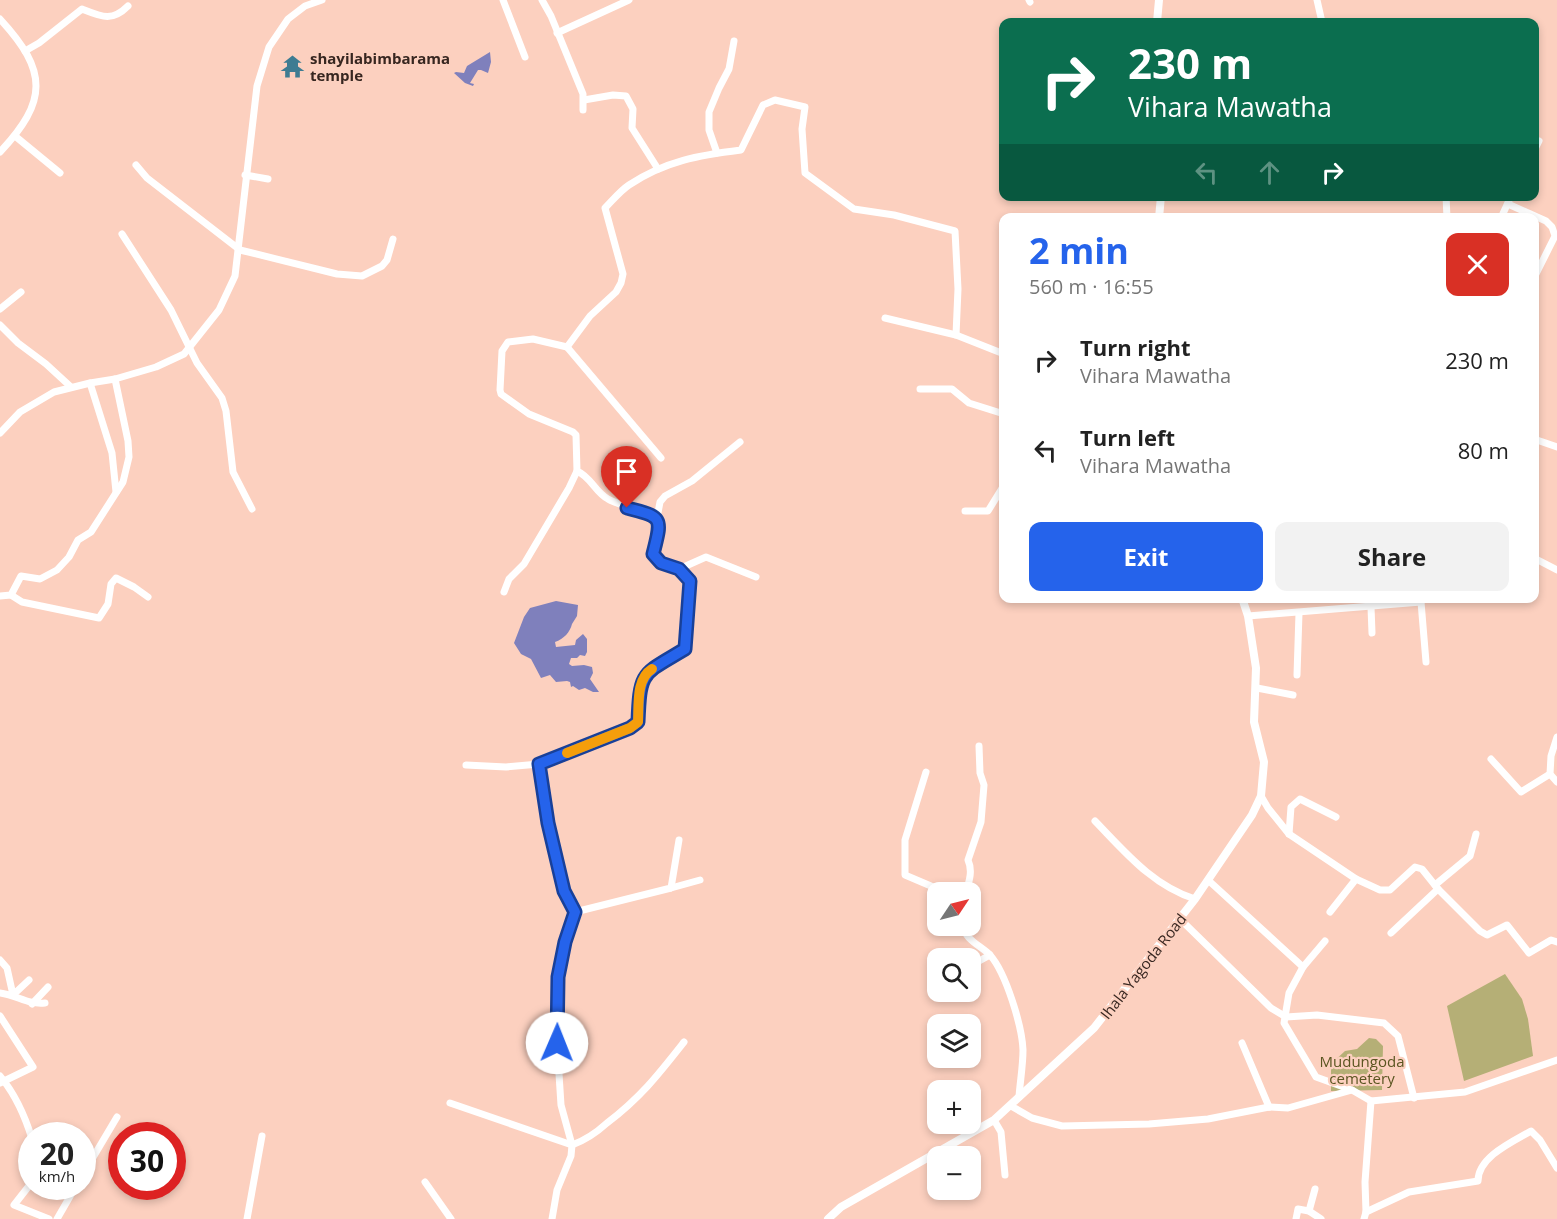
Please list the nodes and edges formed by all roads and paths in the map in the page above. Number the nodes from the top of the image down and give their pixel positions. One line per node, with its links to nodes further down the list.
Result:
1 (322, 0): 23 (street)
2 (502, 0): 14 (street)
3 (542, 0): 11 (street)
4 (1159, 0): 8 (street)
5 (1317, 0): 9 (street)
6 (626, 1): 11 (street)
7 (128, 6): 13 (street)
8 (1157, 18)
9 (1321, 18)
10 (1, 22): 13 (street)
11 (557, 33): 15 (street)
12 (734, 41): 19 (street)
13 (25, 51): 17 (street)
14 (525, 57)
15 (584, 100): 16 (street); 21 (street)
16 (584, 110)
17 (15, 136): 18 (street); 22 (street)
18 (0, 152)
19 (717, 153): 21 (street); 36 (street)
20 (136, 165): 30 (street)
21 (658, 169): 37 (street)
22 (60, 173)
23 (245, 175): 24 (street); 30 (street)
24 (268, 179)
25 (1512, 201): 26 (street)
26 (1532, 213)
27 (1539, 217): 31 (street)
28 (122, 234): 38 (street)
29 (393, 239): 30 (street)
30 (240, 250): 38 (street)
31 (1539, 268)
32 (21, 292): 33 (street)
33 (0, 309)
34 (885, 318): 36 (street)
35 (0, 324): 42 (street)
36 (956, 335): 39 (street)
37 (567, 347): 49 (street); 50 (street)
38 (188, 349): 40 (street); 53 (street)
39 (999, 352)
40 (115, 379): 41 (street); 51 (street)
41 (90, 383): 42 (street); 51 (street)
42 (71, 387): 45 (street)
43 (920, 389): 44 (street)
44 (999, 412)
45 (0, 432)
46 (740, 442): 55 (street)
47 (1539, 442): 48 (street)
48 (1557, 447)
49 (661, 458)
50 (577, 471): 55 (street); 60 (street)
51 (116, 492): 61 (street)
52 (999, 493): 54 (street)
53 (252, 509)
54 (965, 511)
55 (657, 518): 57 (street)
56 (1539, 561): 58 (street)
57 (679, 569): 59 (street); 78 (street)
58 (1557, 570)
59 (756, 577)
60 (504, 592)
61 (11, 595): 62 (street); 63 (street)
62 (0, 596)
63 (148, 597)
64 (1244, 603): 69 (street, Ihala Yagoda Road)
65 (1400, 603): 67 (street)
66 (1421, 603): 71 (street)
67 (1371, 607): 68 (street); 70 (street)
68 (1299, 613): 69 (street); 72 (street)
69 (1248, 616): 73 (street, Ihala Yagoda Road)
70 (1372, 633)
71 (1426, 662)
72 (1297, 675)
73 (1257, 688): 74 (street); 83 (street, Ihala Yagoda Road)
74 (1293, 694)
75 (1557, 737): 81 (street)
76 (979, 746): 92 (street)
77 (1491, 759): 81 (street)
78 (539, 764): 79 (street); 97 (street)
79 (466, 765)
80 (926, 772): 93 (street)
81 (1550, 774): 82 (street)
82 (1557, 782)
83 (1261, 796): 86 (street); 91 (street, Ihala Yagoda Road)
84 (1336, 817): 86 (street)
85 (1095, 821): 96 (street)
86 (1289, 834): 89 (street)
87 (1476, 834): 94 (street)
88 (679, 840): 95 (street)
89 (1356, 879): 94 (street); 98 (street)
90 (700, 880): 95 (street)
91 (1208, 880): 96 (street, Ihala Yagoda Road); 107 (street)
92 (968, 882)
93 (927, 884)
94 (1436, 887): 100 (street); 103 (street)
95 (671, 888): 97 (street)
96 (1195, 899): 99 (street, Ihala Yagoda Road)
97 (575, 912): 131 (street)
98 (1330, 912)
99 (1180, 919): 115 (street); 121 (street, Ihala Yagoda Road)
100 (1391, 933)
101 (967, 936): 104 (street)
102 (1325, 941): 107 (street)
103 (1557, 942)
104 (990, 956): 106 (street); 121 (street)
105 (0, 960): 111 (street)
106 (981, 960)
107 (1303, 967): 115 (street)
108 (29, 980): 111 (street)
109 (48, 987): 113 (street)
110 (0, 993): 111 (street)
111 (13, 995): 113 (street)
112 (45, 1003): 113 (street)
113 (32, 1004)
114 (0, 1016): 119 (street)
115 (1286, 1017): 120 (street); 122 (street)
116 (684, 1042): 131 (street)
117 (1242, 1043): 126 (street)
118 (1557, 1060): 122 (street)
119 (2, 1080): 129 (street)
120 (1352, 1090): 123 (street); 126 (street)
121 (1019, 1097): 125 (street, Ihala Yagoda Road)
122 (1414, 1098): 123 (street)
123 (1371, 1101): 140 (street)
124 (450, 1103): 131 (street)
125 (1011, 1106): 126 (street); 128 (street, Ihala Yagoda Road)
126 (1269, 1107)
127 (117, 1117): 132 (street)
128 (994, 1120): 134 (street); 146 (street, Ihala Yagoda Road)
129 (26, 1122)
130 (262, 1136): 143 (street)
131 (572, 1145): 145 (street)
132 (96, 1152)
133 (1557, 1168): 140 (street)
134 (1005, 1175)
135 (425, 1182): 144 (street)
136 (1315, 1189): 139 (street)
137 (18, 1200): 141 (street)
138 (68, 1200): 142 (street)
139 (1309, 1211): 147 (street); 148 (street)
140 (1365, 1216)
141 (48, 1219)
142 (57, 1219)
143 (247, 1219)
144 (451, 1219)
145 (552, 1219)
146 (828, 1219)
147 (1296, 1219)
148 (1322, 1219)

